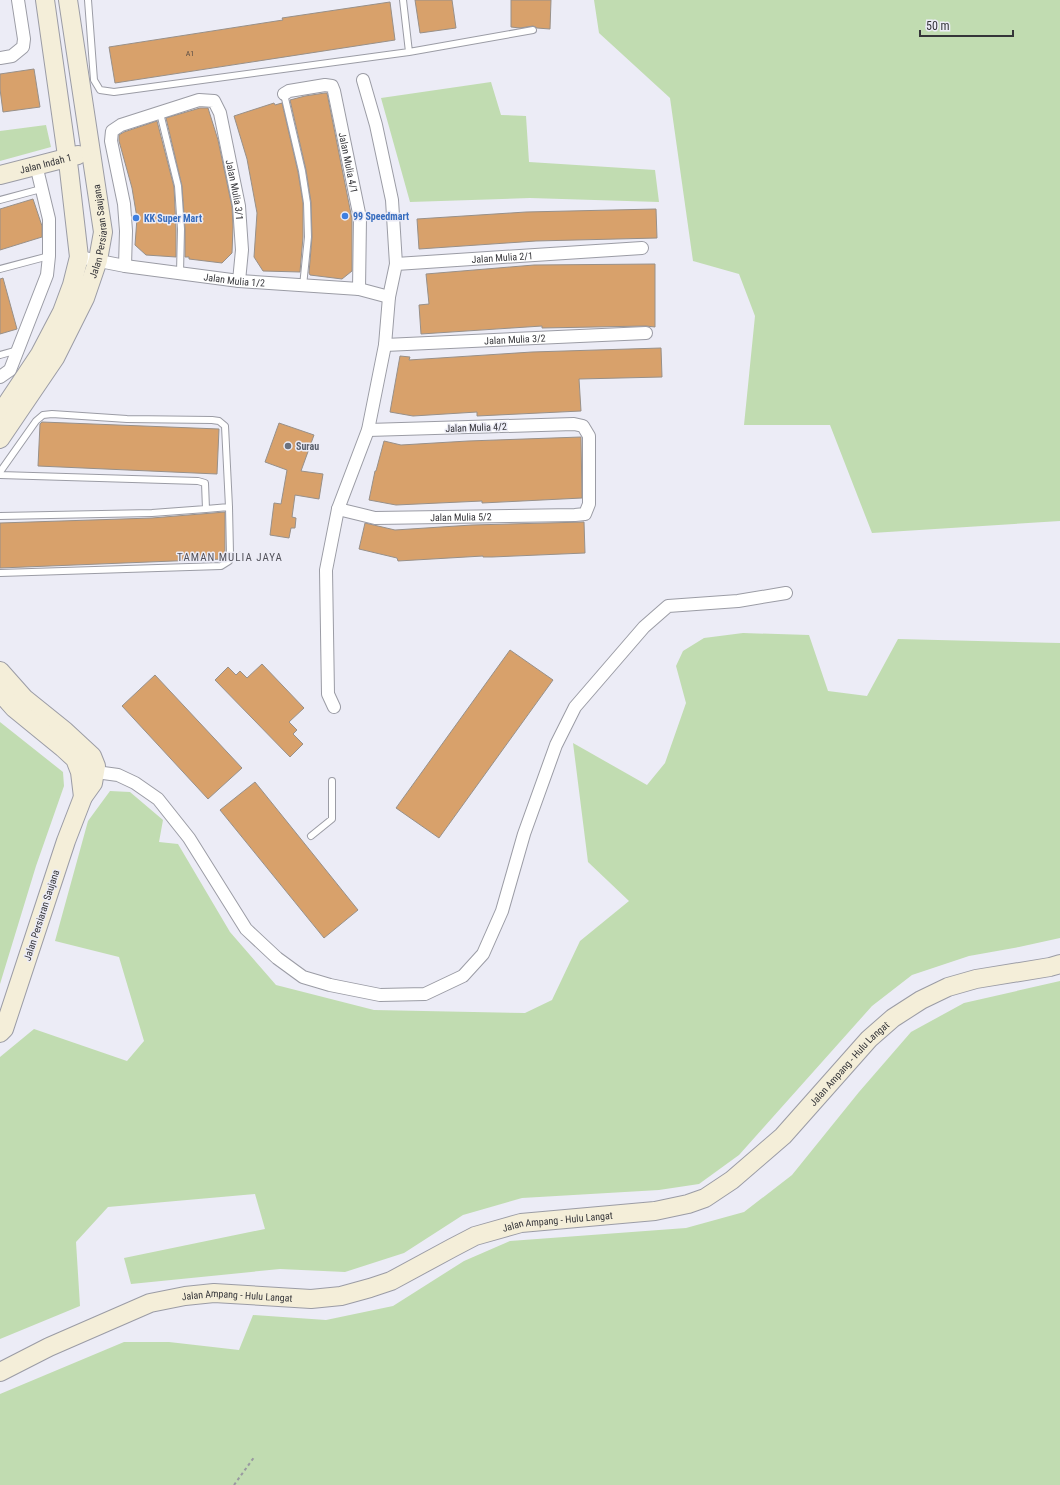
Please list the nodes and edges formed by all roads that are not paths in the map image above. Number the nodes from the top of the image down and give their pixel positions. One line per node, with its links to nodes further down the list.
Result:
1 (18, 0): 8 (street)
2 (45, 0): 13 (street, Jalan Persiaran Saujana)
3 (68, 0): 12 (street, Jalan Persiaran Saujana)
4 (88, 0): 7 (lane)
5 (403, 0): 7 (lane)
6 (533, 30): 7 (lane)
7 (409, 52)
8 (0, 58)
9 (363, 80): 22 (street)
10 (284, 94): 27 (lane); 28 (street, Jalan Mulia 4/1)
11 (160, 113): 23 (street); 25 (lane); 26 (street, Jalan Mulia 3/1)
12 (91, 153): 13 (street, Jalan Indah 1); 21 (street, Jalan Persiaran Saujana)
13 (67, 157): 14 (street, Jalan Indah 1); 20 (street, Jalan Persiaran Saujana)
14 (36, 165): 15 (street, Jalan Indah 1); 16 (street)
15 (0, 175)
16 (41, 189): 17 (lane); 19 (street)
17 (0, 200)
18 (642, 248): 22 (street, Jalan Mulia 2/1)
19 (49, 256): 24 (lane); 32 (street)
20 (79, 257): 21 (street, Jalan Mulia 1/2); 35 (street, Jalan Persiaran Saujana)
21 (98, 260): 23 (street, Jalan Mulia 1/2); 37 (street, Jalan Persiaran Saujana)
22 (396, 264): 29 (street)
23 (125, 266): 25 (street, Jalan Mulia 1/2)
24 (0, 269)
25 (180, 273): 26 (street, Jalan Mulia 1/2)
26 (239, 281): 27 (street, Jalan Mulia 1/2)
27 (303, 286): 28 (street, Jalan Mulia 1/2)
28 (359, 289): 29 (street, Jalan Mulia 1/2)
29 (389, 297): 31 (street)
30 (646, 333): 31 (street, Jalan Mulia 3/2)
31 (385, 346): 36 (street)
32 (18, 350): 33 (lane); 34 (street)
33 (0, 355)
34 (0, 377)
35 (0, 414)
36 (368, 430): 41 (street); 42 (street, Jalan Mulia 4/2)
37 (0, 439)
38 (0, 473): 39 (lane); 40 (lane)
39 (206, 508): 40 (lane); 43 (lane)
40 (228, 508): 44 (lane)
41 (338, 509): 42 (street, Jalan Mulia 5/2); 48 (street)
42 (586, 514)
43 (0, 516)
44 (0, 573)
45 (786, 593): 49 (street)
46 (0, 671): 49 (street)
47 (0, 692): 51 (street, Jalan Persiaran Saujana)
48 (334, 707)
49 (96, 772): 51 (street, Jalan Persiaran Saujana)
50 (332, 781): 52 (lane)
51 (83, 797): 54 (street, Jalan Persiaran Saujana)
52 (311, 836)
53 (1060, 964): 55 (street, Jalan Ampang - Hulu Langat)
54 (0, 1033)
55 (0, 1372)

